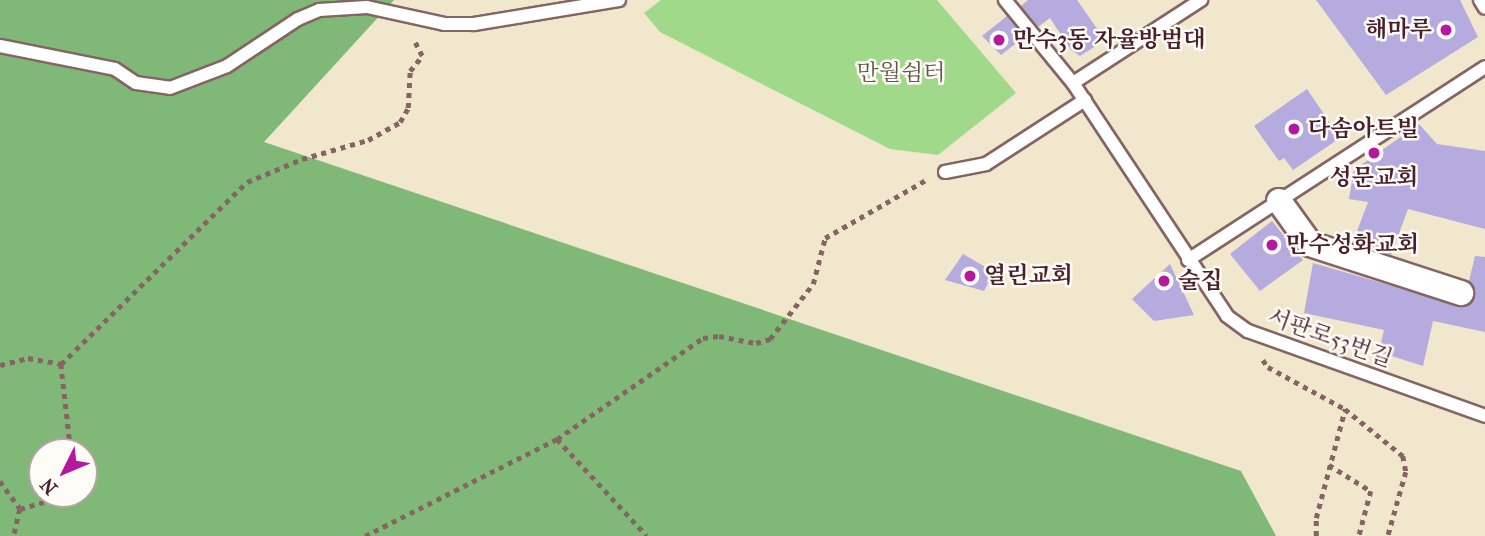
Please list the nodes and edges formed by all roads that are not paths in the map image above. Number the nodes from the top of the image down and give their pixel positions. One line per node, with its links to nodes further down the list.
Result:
1 (618, 0): 6 (lane)
2 (1005, 0): 8 (lane, 서판로53번길)
3 (1200, 0): 8 (lane)
4 (1480, 0): 5 (lane)
5 (1485, 8)
6 (0, 46)
7 (1485, 67): 11 (lane)
8 (1073, 83): 9 (lane, 서판로53번길)
9 (1085, 100): 10 (lane); 12 (lane, 서판로53번길)
10 (945, 172)
11 (1279, 201): 12 (lane); 13 (street)
12 (1188, 260): 14 (lane, 서판로53번길)
13 (1461, 293)
14 (1485, 416)

